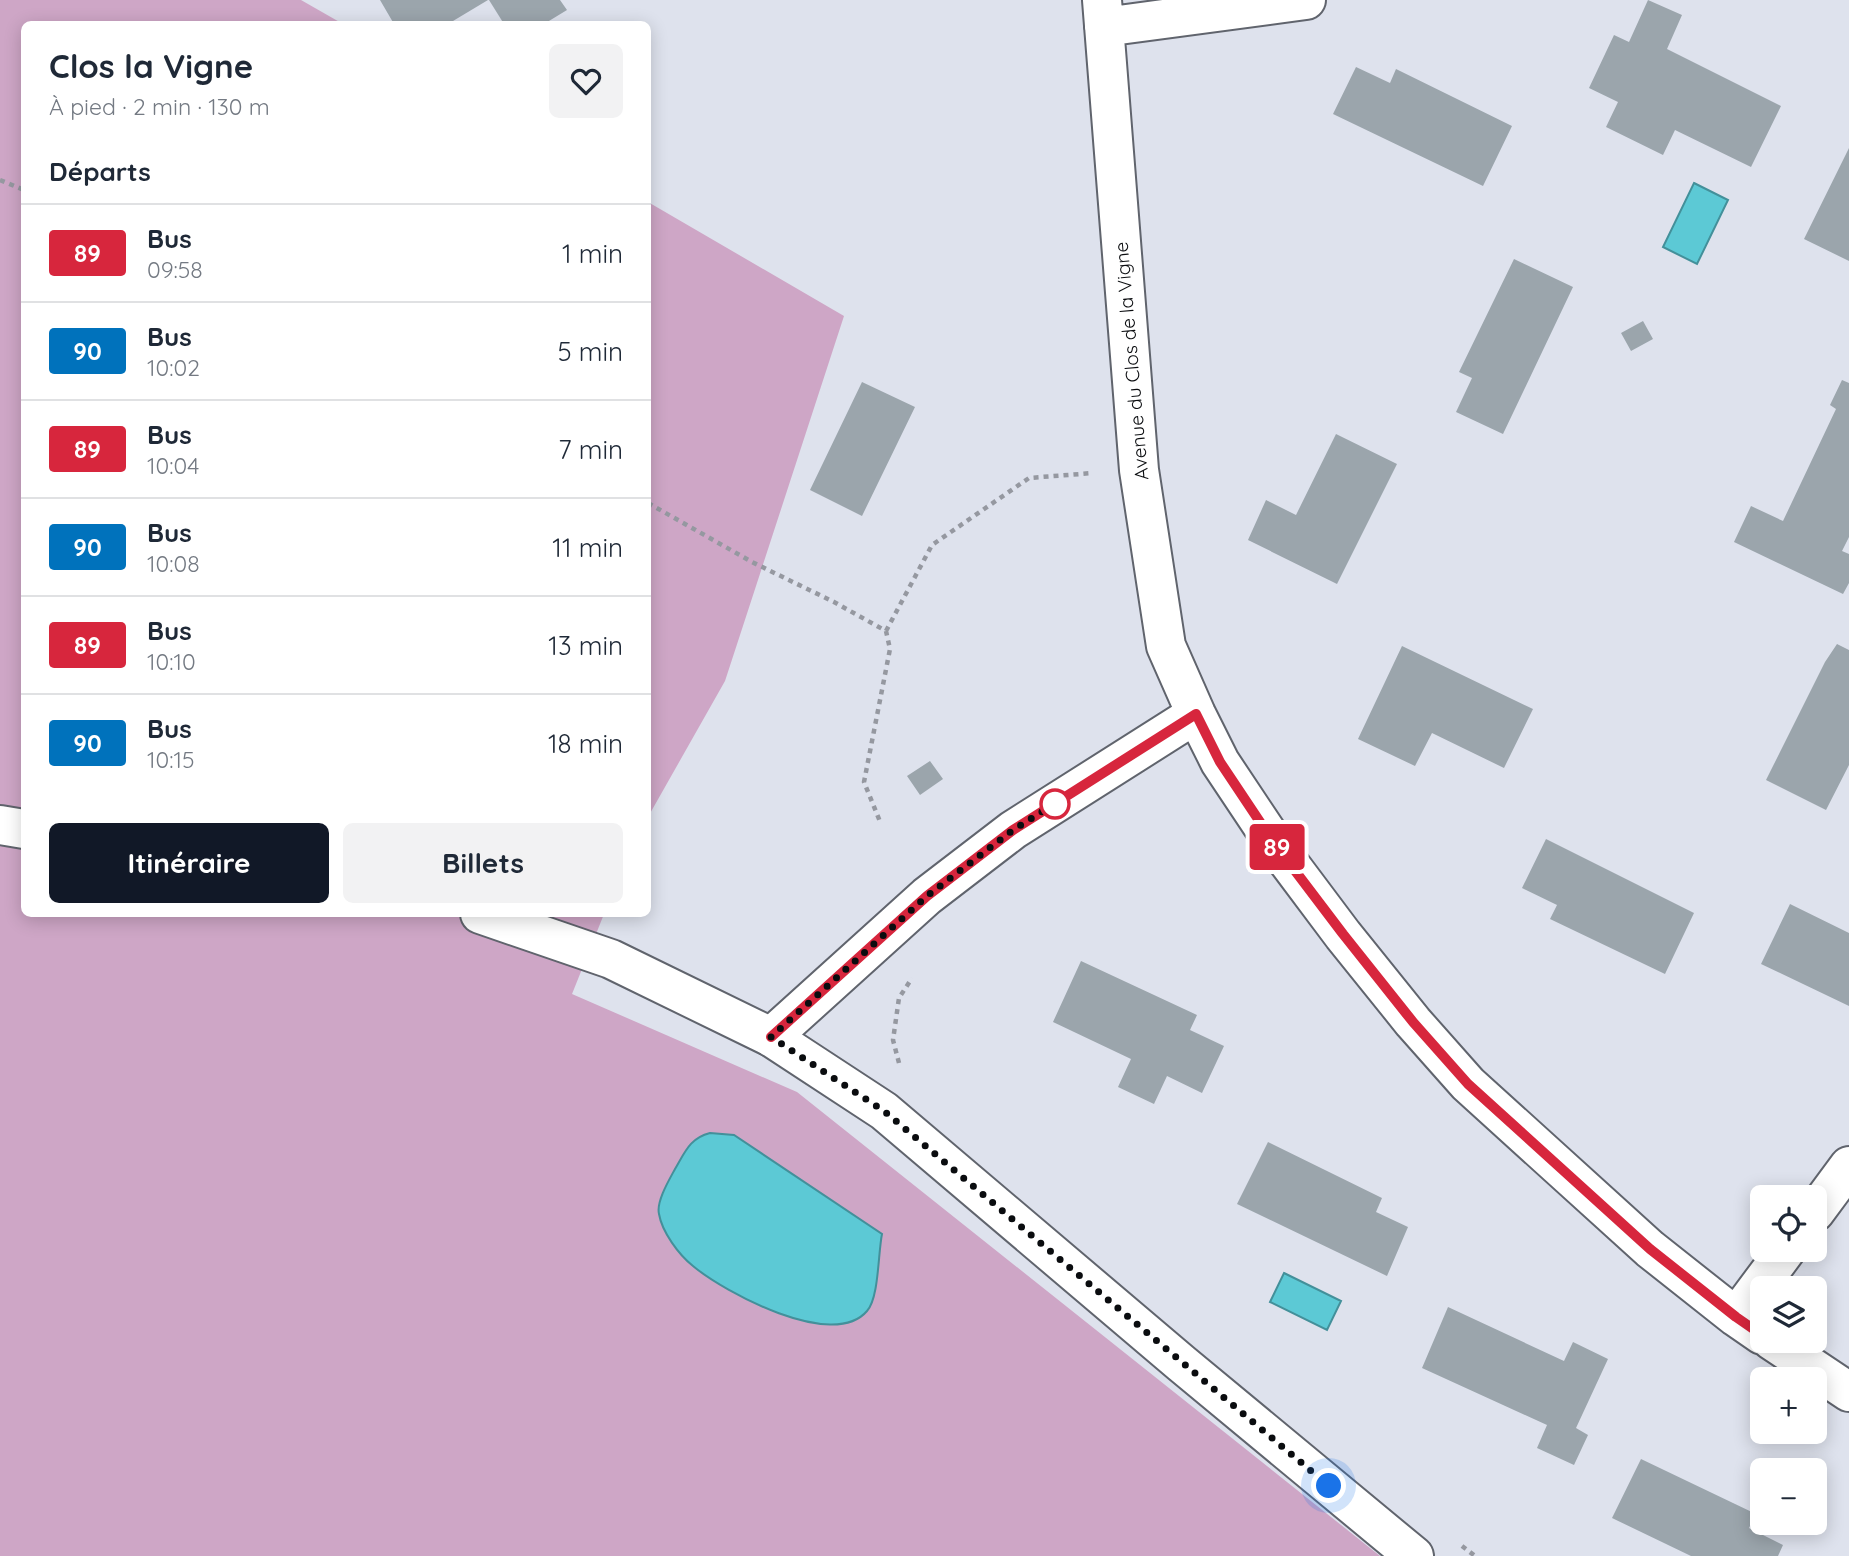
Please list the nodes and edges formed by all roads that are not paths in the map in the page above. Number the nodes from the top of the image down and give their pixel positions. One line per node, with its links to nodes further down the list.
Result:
1 (1306, 0): 2 (street)
2 (1103, 14): 3 (street, Avenue du Clos de la Vigne)
3 (1196, 714): 7 (street); 11 (street, Avenue du Clos de la Vigne)
4 (0, 825): 5 (street)
5 (21, 828)
6 (489, 917): 7 (street)
7 (771, 1037): 14 (street)
8 (1849, 1166): 9 (street)
9 (1827, 1196)
10 (1780, 1262): 11 (street)
11 (1749, 1326)
12 (1790, 1353): 13 (street)
13 (1849, 1392)
14 (1414, 1556)

